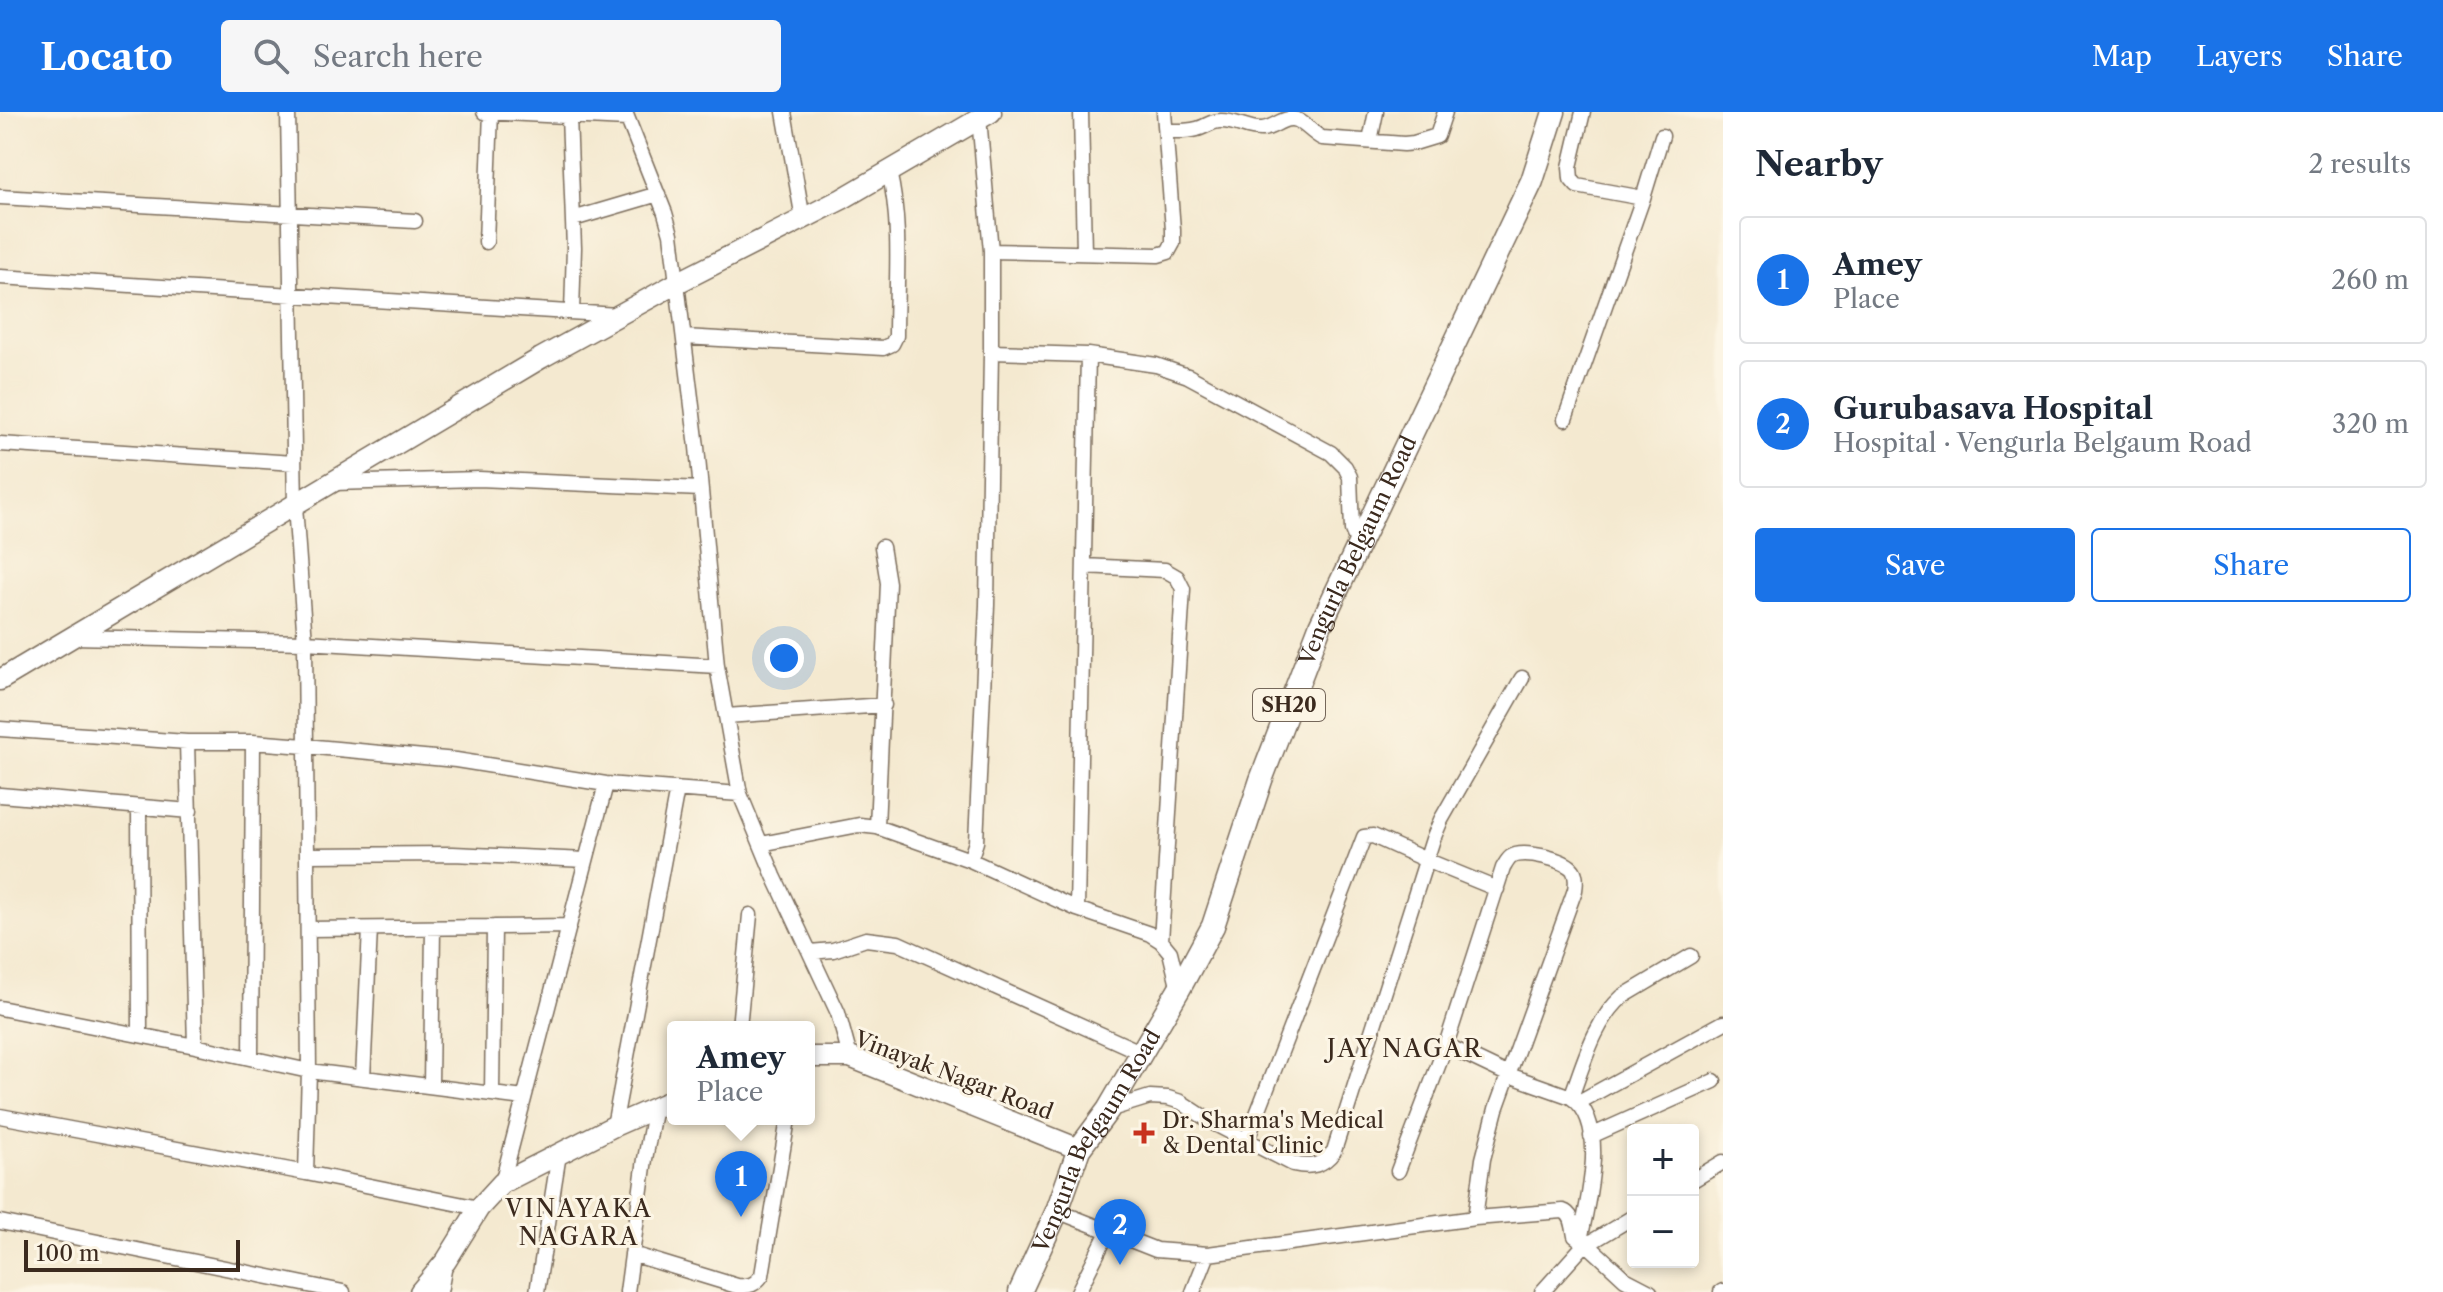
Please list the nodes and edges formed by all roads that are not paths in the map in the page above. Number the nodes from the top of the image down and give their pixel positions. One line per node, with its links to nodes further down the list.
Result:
1 (288, 112): 24 (street)
2 (484, 112): 3 (street)
3 (491, 112): 11 (street); 28 (street)
4 (784, 112): 26 (street)
5 (1081, 112): 30 (street)
6 (1164, 112): 17 (street)
7 (1376, 112): 19 (street)
8 (1445, 112): 19 (street)
9 (1554, 112): 45 (main road, Vengurla Belgaum Road / SH20)
10 (1583, 112): 23 (street)
11 (531, 113): 14 (street)
12 (985, 115): 20 (main road); 29 (street)
13 (1293, 115): 16 (street); 19 (street)
14 (569, 116): 15 (street); 25 (street)
15 (626, 116): 21 (street)
16 (1217, 116): 17 (street)
17 (1166, 131): 30 (street)
18 (1662, 136): 23 (street)
19 (1370, 141)
20 (889, 172): 26 (main road); 36 (street)
21 (658, 194): 25 (street); 32 (street)
22 (0, 197): 24 (street)
23 (1643, 198): 39 (street)
24 (290, 214): 27 (street); 33 (street)
25 (573, 219): 34 (street)
26 (803, 219): 32 (main road)
27 (415, 221)
28 (486, 242)
29 (991, 251): 30 (street); 37 (street)
30 (1084, 253)
31 (0, 277): 33 (street)
32 (677, 283): 35 (main road); 36 (street)
33 (292, 295): 34 (street); 41 (street)
34 (572, 312): 35 (street)
35 (620, 315): 42 (main road)
36 (684, 337): 43 (street)
37 (991, 352): 38 (street); 69 (street)
38 (1088, 355): 45 (street); 47 (street)
39 (1565, 419)
40 (0, 444): 41 (street)
41 (294, 463): 44 (street)
42 (329, 483): 43 (street); 44 (main road)
43 (701, 489): 50 (street)
44 (295, 506): 48 (main road); 49 (street)
45 (1358, 544): 82 (main road, Vengurla Belgaum Road / SH20)
46 (882, 547): 53 (street)
47 (1084, 566): 72 (street); 79 (street)
48 (72, 637): 49 (street); 52 (main road)
49 (305, 642): 50 (street); 58 (street)
50 (717, 666): 54 (street)
51 (1522, 678): 70 (street)
52 (0, 680)
53 (884, 705): 54 (street); 65 (street)
54 (726, 716): 61 (street)
55 (0, 729): 56 (street)
56 (187, 742): 57 (street); 64 (street)
57 (253, 742): 58 (street); 92 (street)
58 (305, 746): 59 (street); 67 (street)
59 (606, 784): 60 (street); 68 (street)
60 (677, 789): 61 (street); 105 (street)
61 (740, 794): 66 (street)
62 (0, 795): 63 (street)
63 (139, 807): 64 (street); 86 (street)
64 (190, 811): 88 (street)
65 (877, 827): 66 (street); 69 (street)
66 (761, 844): 80 (street)
67 (307, 855): 68 (street); 77 (street)
68 (586, 860): 74 (street)
69 (970, 860): 72 (street)
70 (1426, 860): 71 (street); 107 (street); 107 (street)
71 (1497, 889): 87 (street); 94 (street)
72 (1077, 909): 79 (street)
73 (750, 915): 84 (street)
74 (569, 926): 75 (street); 99 (street)
75 (494, 927): 76 (street); 98 (street)
76 (433, 928): 78 (street); 97 (street)
77 (308, 929): 78 (street); 93 (street)
78 (370, 929): 95 (street)
79 (1161, 941): 82 (street)
80 (810, 952): 89 (street); 91 (street)
81 (1691, 956): 100 (street)
82 (1179, 989): 89 (main road, Vengurla Belgaum Road / SH20)
83 (0, 1008): 86 (street)
84 (740, 1021)
85 (1723, 1023): 100 (street)
86 (140, 1034): 88 (street)
87 (1446, 1045): 94 (street); 111 (street)
88 (195, 1046): 92 (street)
89 (1140, 1052): 102 (main road, Vengurla Belgaum Road / SH20)
90 (815, 1057): 91 (main road, Vinayak Nagar Road)
91 (850, 1057): 108 (main road, Vinayak Nagar Road)
92 (251, 1058): 93 (street)
93 (309, 1071): 95 (street); 112 (street)
94 (1509, 1075): 100 (street); 117 (street)
95 (363, 1078): 97 (street)
96 (1714, 1081): 106 (street)
97 (431, 1086): 98 (street)
98 (492, 1094): 99 (street)
99 (524, 1098): 114 (street)
100 (1575, 1100): 106 (street)
101 (664, 1103): 105 (main road); 122 (street)
102 (1108, 1110): 107 (street); 108 (main road, Vengurla Belgaum Road / SH20)
103 (0, 1116): 112 (street)
104 (787, 1125): 122 (street)
105 (614, 1126): 109 (main road)
106 (1591, 1136): 121 (street)
107 (1247, 1140)
108 (1079, 1149): 116 (main road, Vengurla Belgaum Road / SH20)
109 (559, 1154): 114 (main road); 128 (street)
110 (1723, 1162): 113 (street)
111 (1398, 1171)
112 (306, 1173): 115 (street)
113 (1699, 1176)
114 (502, 1183): 115 (main road)
115 (479, 1208): 124 (main road)
116 (1057, 1211): 120 (street); 130 (main road, Vengurla Belgaum Road / SH20)
117 (1475, 1218): 121 (street); 123 (street)
118 (1627, 1221): 121 (street)
119 (0, 1222): 125 (street)
120 (1108, 1232): 123 (street); 131 (street)
121 (1583, 1242): 133 (street); 134 (street)
122 (632, 1254): 129 (street)
123 (1208, 1254): 132 (street)
124 (446, 1261): 126 (main road); 127 (street)
125 (343, 1292)
126 (420, 1292)
127 (440, 1292)
128 (537, 1292)
129 (627, 1292)
130 (1020, 1292)
131 (1078, 1292)
132 (1193, 1292)
133 (1542, 1292)
134 (1650, 1292)

